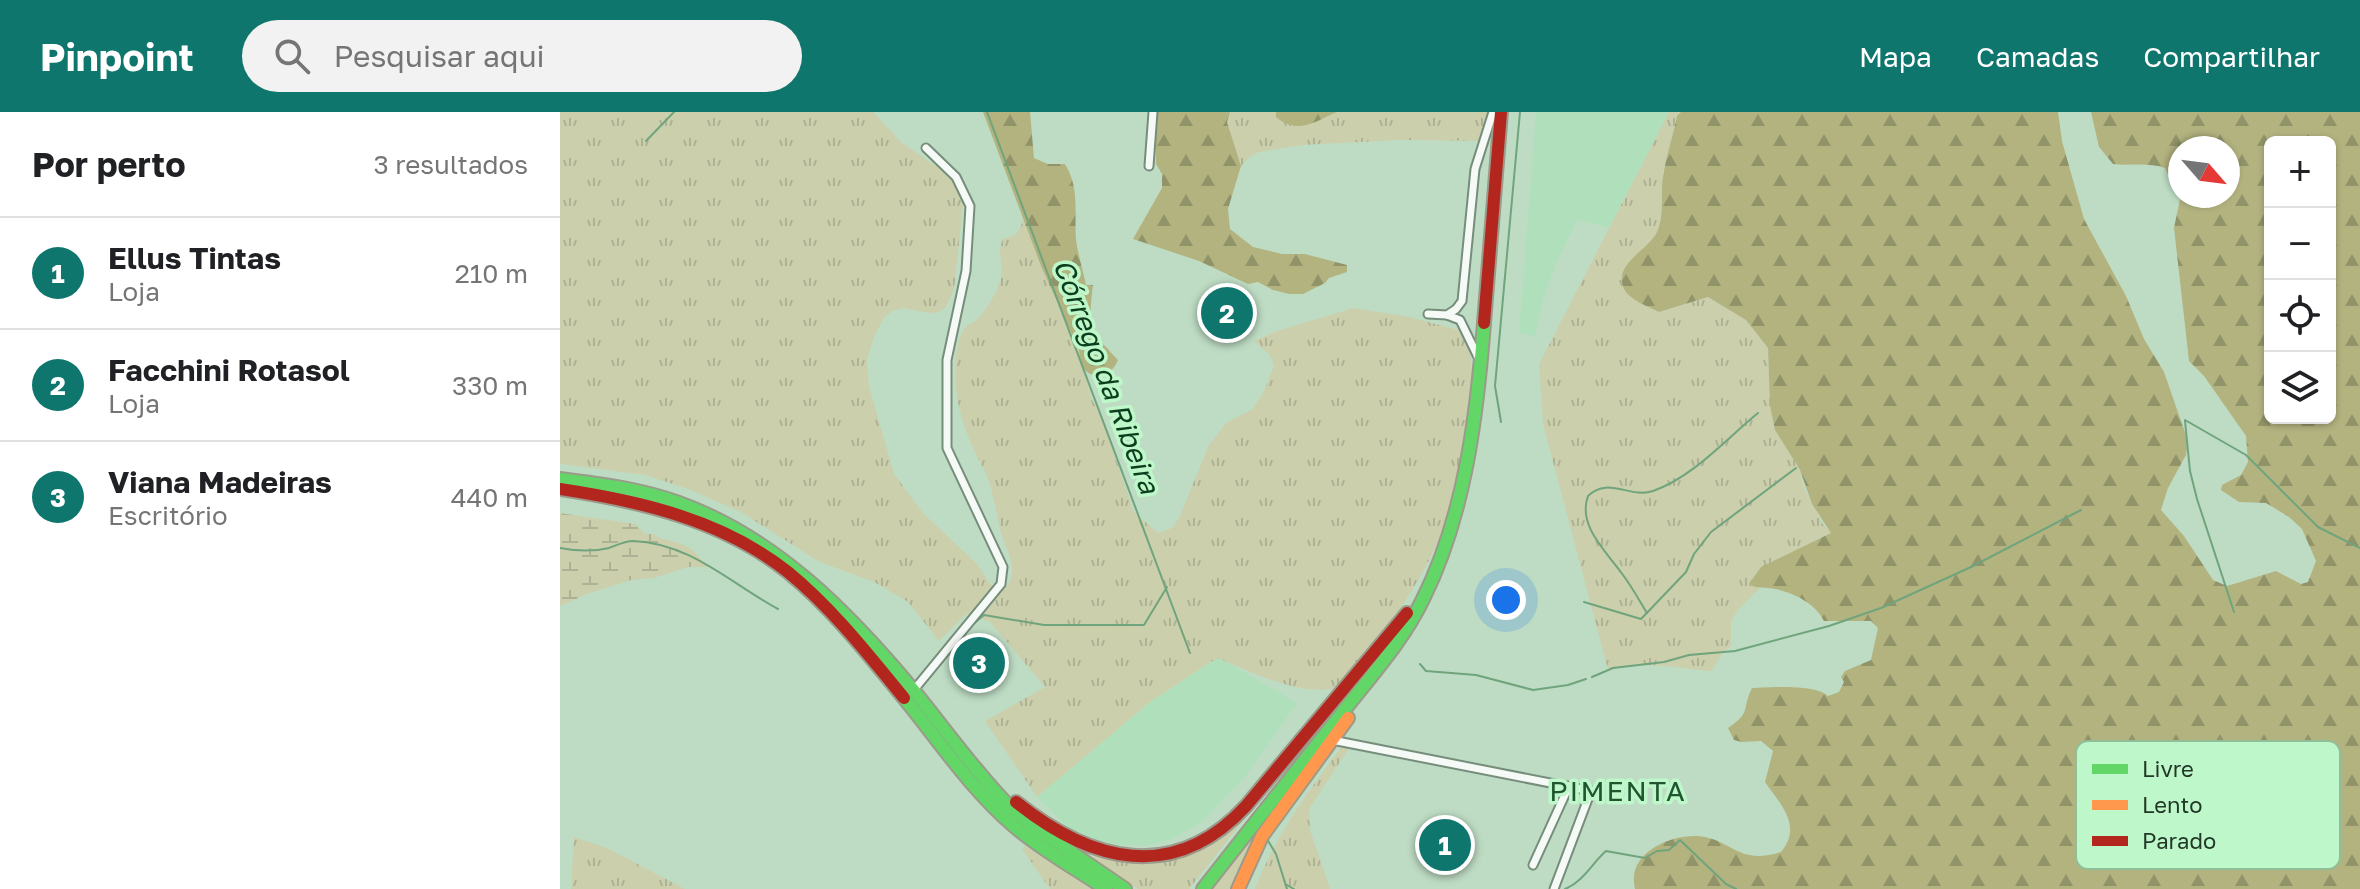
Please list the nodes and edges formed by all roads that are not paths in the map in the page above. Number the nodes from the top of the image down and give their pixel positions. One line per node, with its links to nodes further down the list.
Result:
1 (1153, 112): 5 (street)
2 (1493, 112): 7 (street)
3 (1501, 112): 8 (highway)
4 (926, 148): 14 (street)
5 (1149, 166)
6 (1428, 314): 7 (street)
7 (1447, 315): 8 (street)
8 (1481, 364): 11 (highway)
9 (560, 479): 14 (highway)
10 (560, 489): 19 (highway)
11 (1444, 549): 12 (highway); 13 (highway)
12 (1430, 584): 16 (highway); 22 (highway)
13 (1407, 613): 15 (highway); 21 (highway)
14 (913, 691): 15 (highway)
15 (938, 722): 20 (highway)
16 (1332, 740): 17 (street); 23 (highway)
17 (1569, 786): 18 (street); 24 (street)
18 (1533, 865)
19 (1106, 889)
20 (1125, 889)
21 (1194, 889)
22 (1203, 889)
23 (1238, 889)
24 (1554, 889)

